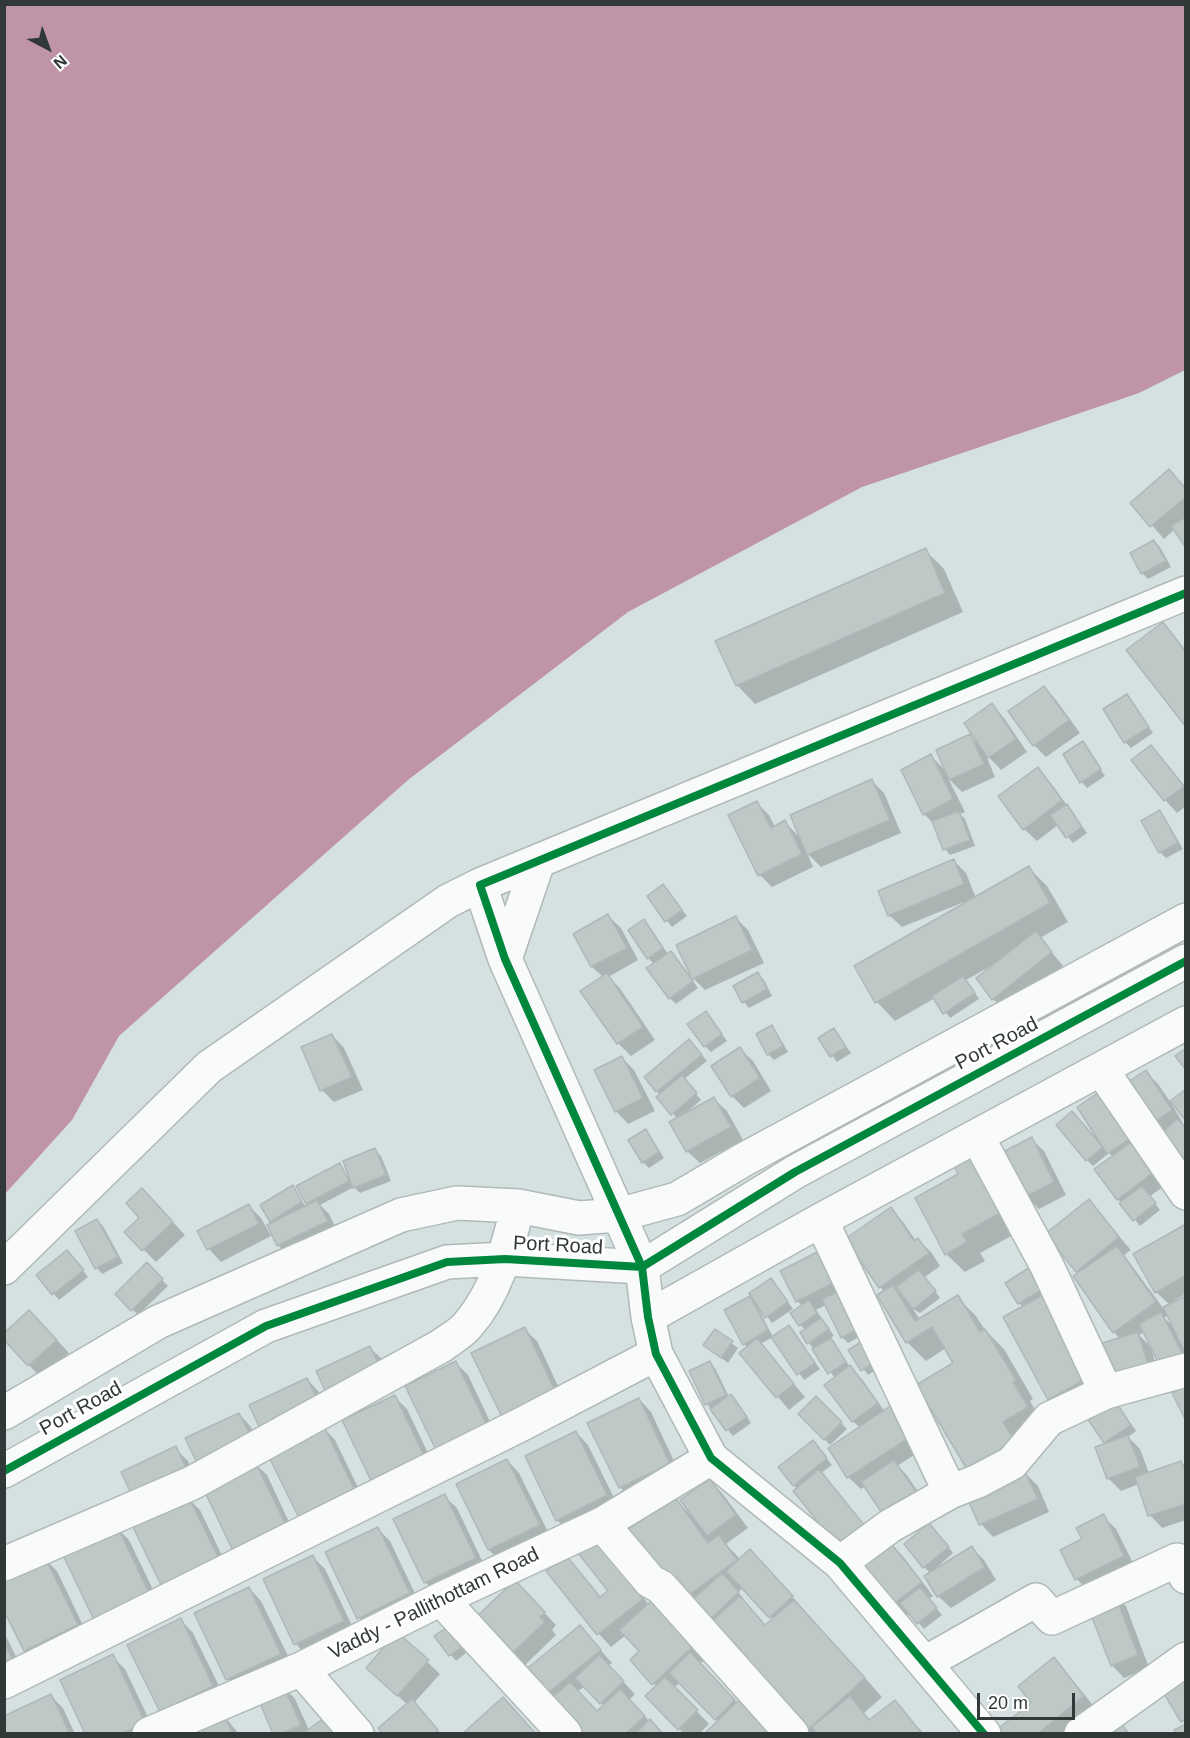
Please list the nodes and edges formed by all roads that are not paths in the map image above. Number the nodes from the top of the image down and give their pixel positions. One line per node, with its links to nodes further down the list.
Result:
1 (1185, 593): 2 (street)
2 (538, 862): 3 (street); 5 (street)
3 (480, 885): 5 (street); 16 (street)
4 (1185, 920): 12 (street, Port Road)
5 (505, 959): 12 (street)
6 (1185, 962): 15 (street, Port Road)
7 (1185, 1023): 8 (street)
8 (1101, 1069): 9 (street); 10 (street)
9 (977, 1136): 13 (street); 20 (street)
10 (1185, 1193)
11 (518, 1206): 12 (street, Port Road); 14 (street); 21 (street, Port Road)
12 (618, 1215): 15 (street)
13 (821, 1220): 17 (street); 24 (street)
14 (505, 1259): 15 (street, Port Road); 23 (street, Port Road); 27 (street)
15 (642, 1267): 17 (street)
16 (4, 1268)
17 (648, 1317): 18 (street)
18 (656, 1354): 22 (street); 33 (street)
19 (1185, 1370): 20 (street)
20 (1106, 1392): 24 (street)
21 (4, 1413)
22 (711, 1458): 25 (street, Vaddy - Pallithottam Road); 26 (street)
23 (4, 1471)
24 (950, 1492): 26 (street)
25 (602, 1524): 29 (street, Vaddy - Pallithottam Road); 37 (street)
26 (840, 1563): 31 (street)
27 (4, 1564)
28 (1185, 1576): 31 (street)
29 (441, 1599): 32 (street, Vaddy - Pallithottam Road); 36 (street)
30 (1185, 1659): 39 (street)
31 (926, 1663): 38 (street)
32 (301, 1669): 34 (street, Vaddy - Pallithottam Road); 35 (street)
33 (4, 1682)
34 (148, 1734)
35 (357, 1734)
36 (565, 1734)
37 (792, 1734)
38 (984, 1734)
39 (1082, 1734)

